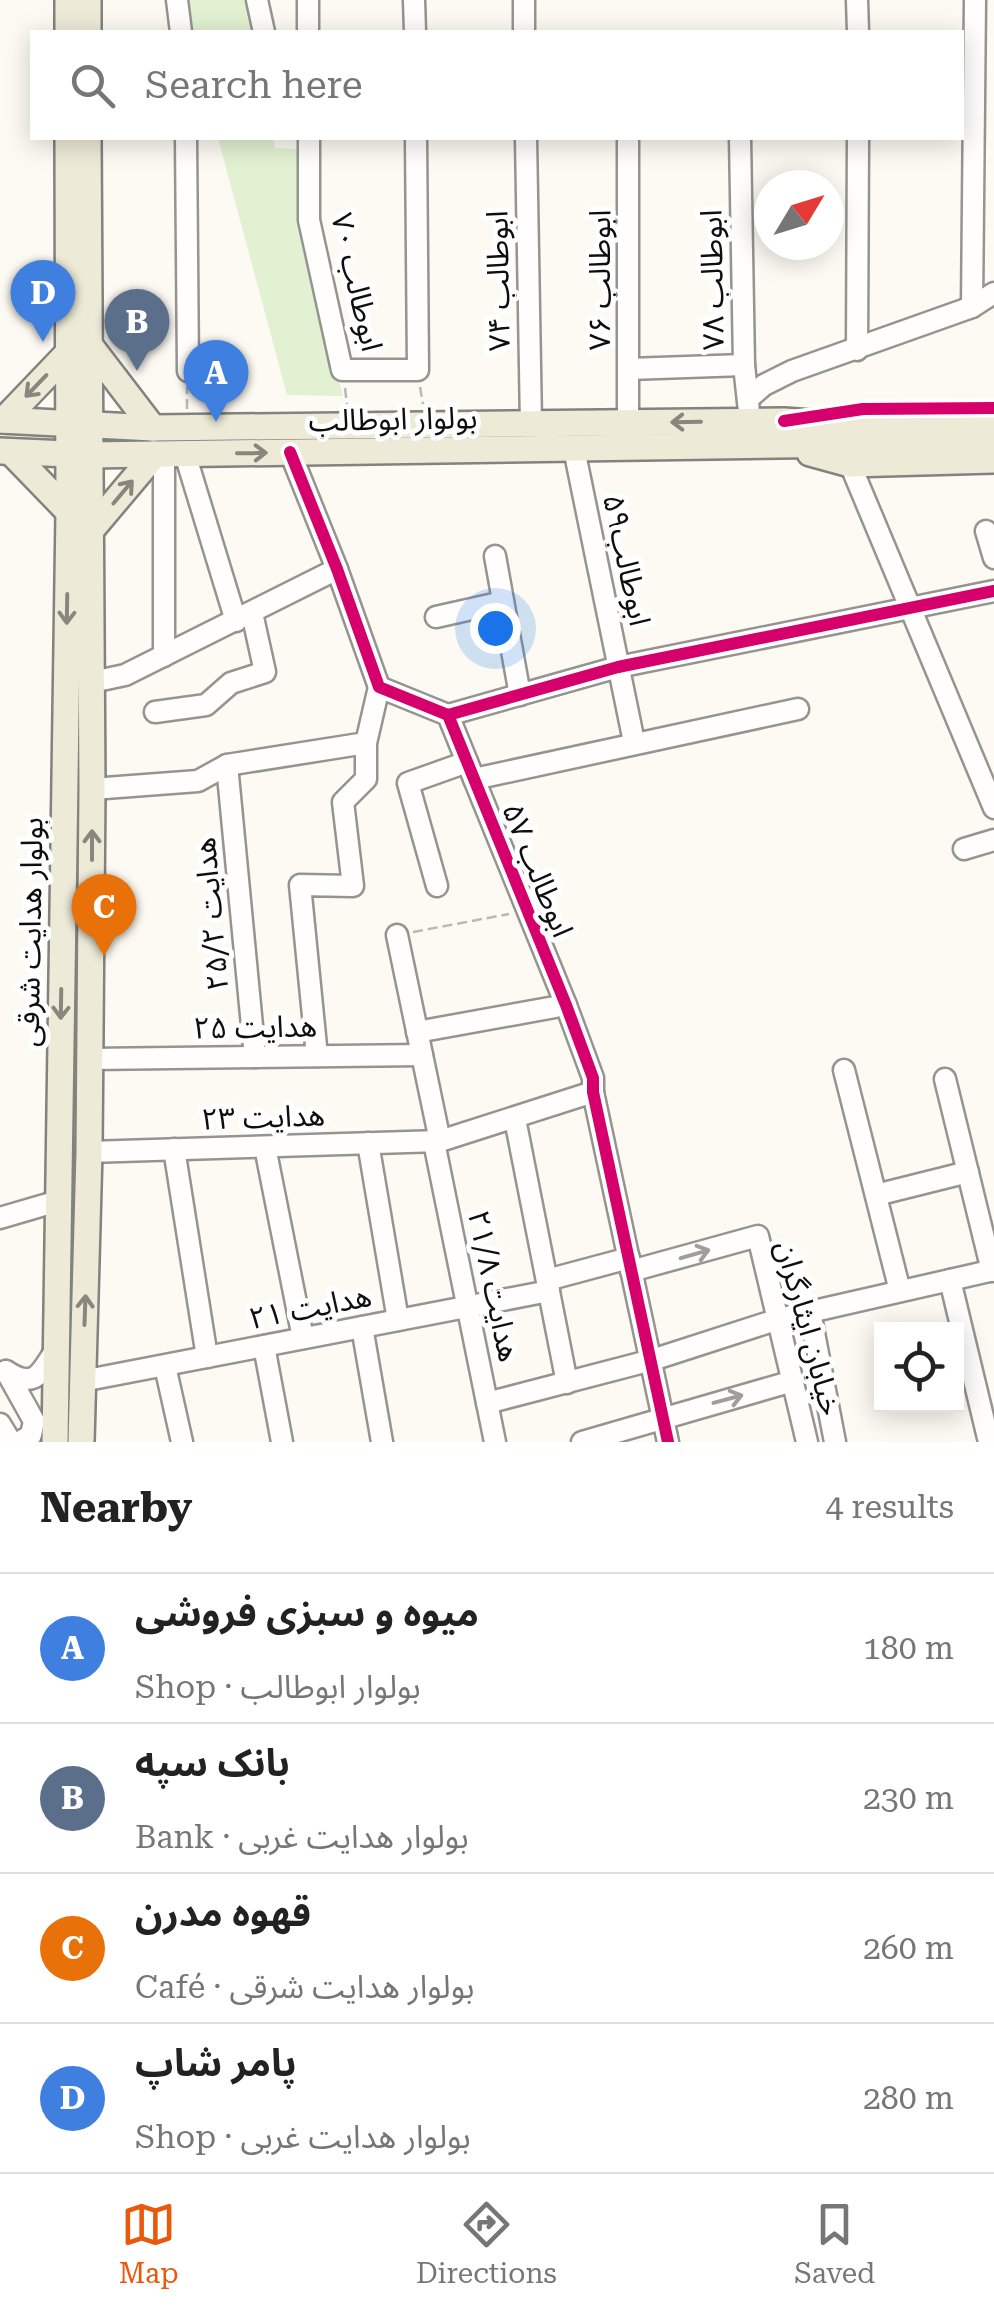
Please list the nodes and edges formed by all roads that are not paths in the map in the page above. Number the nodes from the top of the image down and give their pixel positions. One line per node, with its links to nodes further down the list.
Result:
1 (68, 0): 10 (main road)
2 (88, 0): 11 (main road)
3 (177, 0): 12 (street)
4 (256, 0): 13 (street)
5 (308, 0): 14 (street)
6 (414, 0): 15 (street)
7 (524, 0): 16 (street)
8 (858, 0): 17 (street)
9 (975, 0): 18 (street)
10 (68, 30)
11 (88, 30)
12 (182, 30)
13 (264, 30)
14 (308, 30)
15 (415, 30)
16 (524, 30)
17 (858, 30)
18 (977, 43): 29 (street)
19 (68, 140): 30 (main road)
20 (88, 140): 30 (main road)
21 (186, 140): 34 (street)
22 (309, 140): 23 (street, ابوطالب ۷۰)
23 (416, 140)
24 (526, 140): 41 (street, ابوطالب ۷۴)
25 (628, 140): 33 (street, ابوطالب ۷۶)
26 (740, 140): 32 (street, ابوطالب ۷۸)
27 (858, 140): 31 (street)
28 (994, 292): 29 (street)
29 (972, 307): 31 (street)
30 (78, 348): 37 (main road, one-way to 37); 40 (main road, بولوار هدایت شرقی); 45 (main road)
31 (857, 350): 36 (street)
32 (744, 365): 33 (street); 36 (street, ابوطالب ۷۸)
33 (629, 368): 39 (street, ابوطالب ۷۶)
34 (188, 370)
35 (994, 408): 43 (main road)
36 (749, 410): 39 (main road, بولوار ابوطالب, one-way to 39); 43 (main road, بولوار ابوطالب)
37 (2, 420): 40 (main road, بولوار ابوطالب)
38 (994, 422): 43 (main road)
39 (628, 423): 41 (main road, بولوار ابوطالب)
40 (79, 424): 45 (main road, بولوار ابوطالب); 50 (main road, بولوار هدایت شرقی)
41 (531, 424): 42 (main road, بولوار ابوطالب)
42 (394, 425): 45 (main road, بولوار ابوطالب); 49 (main road)
43 (785, 433): 44 (main road); 46 (main road, بولوار ابوطالب); 52 (main road)
44 (994, 442)
45 (168, 443): 48 (main road, بولوار ابوطالب, one-way to 48); 50 (main road, بولوار ابوطالب); 54 (main road, one-way to 45); 63 (street); 64 (street)
46 (574, 449): 49 (main road, بولوار ابوطالب); 65 (street, ابوطالب۵۹)
47 (6, 452): 50 (main road, بولوار ابوطالب); 53 (main road)
48 (290, 452): 49 (main road, بولوار ابوطالب); 58 (street)
49 (362, 452)
50 (79, 454): 53 (main road, بولوار هدایت شرقی); 54 (main road, بولوار هدایت شرقی)
51 (994, 460): 52 (main road)
52 (850, 464): 61 (street)
53 (69, 512): 77 (main road, بولوار هدایت شرقی, one-way to 77)
54 (91, 530): 66 (main road, بولوار هدایت شرقی)
55 (986, 532): 57 (street)
56 (495, 556): 60 (street)
57 (994, 558)
58 (337, 569): 63 (street); 67 (street)
59 (994, 591): 61 (street)
60 (503, 602): 62 (street); 68 (street)
61 (909, 609): 65 (street); 78 (street)
62 (436, 616)
63 (244, 617): 64 (street); 70 (street)
64 (164, 656): 66 (street)
65 (618, 667): 68 (street); 72 (street, ابوطالب۵۹)
66 (92, 682): 76 (main road, بولوار هدایت شرقی)
67 (379, 687): 71 (street); 73 (street)
68 (520, 695): 71 (street)
69 (798, 709): 72 (street)
70 (155, 712)
71 (448, 715): 75 (street, ابوطالب ۵۷)
72 (634, 742): 75 (street)
73 (366, 743): 74 (street); 86 (street)
74 (227, 765): 76 (street); 87 (street, هدایت ۲۵/۲)
75 (470, 771): 81 (street); 83 (street, ابوطالب ۵۷)
76 (92, 793): 77 (main road); 88 (main road, بولوار هدایت شرقی, one-way to 76)
77 (64, 796): 100 (main road, بولوار هدایت شرقی, one-way to 100)
78 (994, 808)
79 (994, 840): 80 (street)
80 (964, 849)
81 (437, 886)
82 (397, 935): 84 (street, هدایت ۲۱/۸)
83 (566, 1005): 84 (street); 91 (street, ابوطالب ۵۷)
84 (418, 1032): 85 (street, هدایت ۲۱/۸)
85 (422, 1055): 86 (street, هدایت ۲۵); 93 (street, هدایت ۲۱/۸)
86 (317, 1056): 87 (street, هدایت ۲۵)
87 (254, 1057): 88 (street, هدایت ۲۵)
88 (90, 1059): 97 (main road, بولوار هدایت شرقی)
89 (844, 1070): 99 (street)
90 (945, 1080): 98 (street)
91 (593, 1092): 92 (street, هدایت ۲۳); 102 (street, ابوطالب ۵۷)
92 (515, 1118): 93 (street, هدایت ۲۳); 105 (street)
93 (437, 1141): 94 (street, هدایت ۲۳); 107 (street, هدایت ۲۱/۸)
94 (368, 1144): 95 (street, هدایت ۲۳); 110 (street)
95 (265, 1146): 96 (street, هدایت ۲۳); 112 (street)
96 (174, 1149): 97 (street, هدایت ۲۳); 115 (street)
97 (89, 1152): 120 (main road, بولوار هدایت شرقی, one-way to 97)
98 (968, 1172): 99 (street); 103 (street)
99 (876, 1195): 106 (street)
100 (58, 1202): 101 (street); 114 (main road, بولوار هدایت شرقی)
101 (0, 1217)
102 (630, 1265): 105 (street, خیابان ایثارگران); 109 (street, خیابان ایثارگران, one-way to 109); 116 (street, ابوطالب ۵۷)
103 (993, 1270): 104 (street)
104 (950, 1280): 106 (street); 137 (street)
105 (548, 1285): 107 (street, هدایت ۲۱); 121 (street)
106 (900, 1291): 108 (street)
107 (468, 1306): 110 (street, هدایت ۲۱); 122 (street, هدایت ۲۱/۸)
108 (810, 1312): 109 (street); 136 (street, خیابان ایثارگران)
109 (779, 1319): 116 (street); 119 (street, خیابان ایثارگران)
110 (398, 1320): 111 (street, هدایت ۲۱)
111 (362, 1327): 112 (street, هدایت ۲۱); 131 (street)
112 (303, 1338): 113 (street, هدایت ۲۱)
113 (264, 1346): 115 (street, هدایت ۲۱); 130 (street)
114 (56, 1349): 117 (street); 127 (main road, بولوار هدایت شرقی)
115 (207, 1357): 118 (street, هدایت ۲۱)
116 (652, 1360): 121 (street); 123 (street, ابوطالب ۵۷)
117 (3, 1366): 126 (street)
118 (164, 1366): 120 (street, هدایت ۲۱); 129 (street)
119 (794, 1381): 123 (street, one-way to 119); 135 (street, خیابان ایثارگران)
120 (82, 1382): 128 (main road, بولوار هدایت شرقی)
121 (567, 1384): 122 (street)
122 (488, 1403): 132 (street, هدایت ۲۱/۸)
123 (663, 1416): 133 (street); 134 (street, ابوطالب ۵۷)
124 (0, 1425): 125 (street); 126 (street)
125 (3, 1442)
126 (13, 1442)
127 (55, 1442)
128 (81, 1442)
129 (182, 1442)
130 (282, 1442)
131 (382, 1442)
132 (495, 1442)
133 (582, 1442)
134 (668, 1442)
135 (808, 1442)
136 (835, 1442)
137 (989, 1442)

